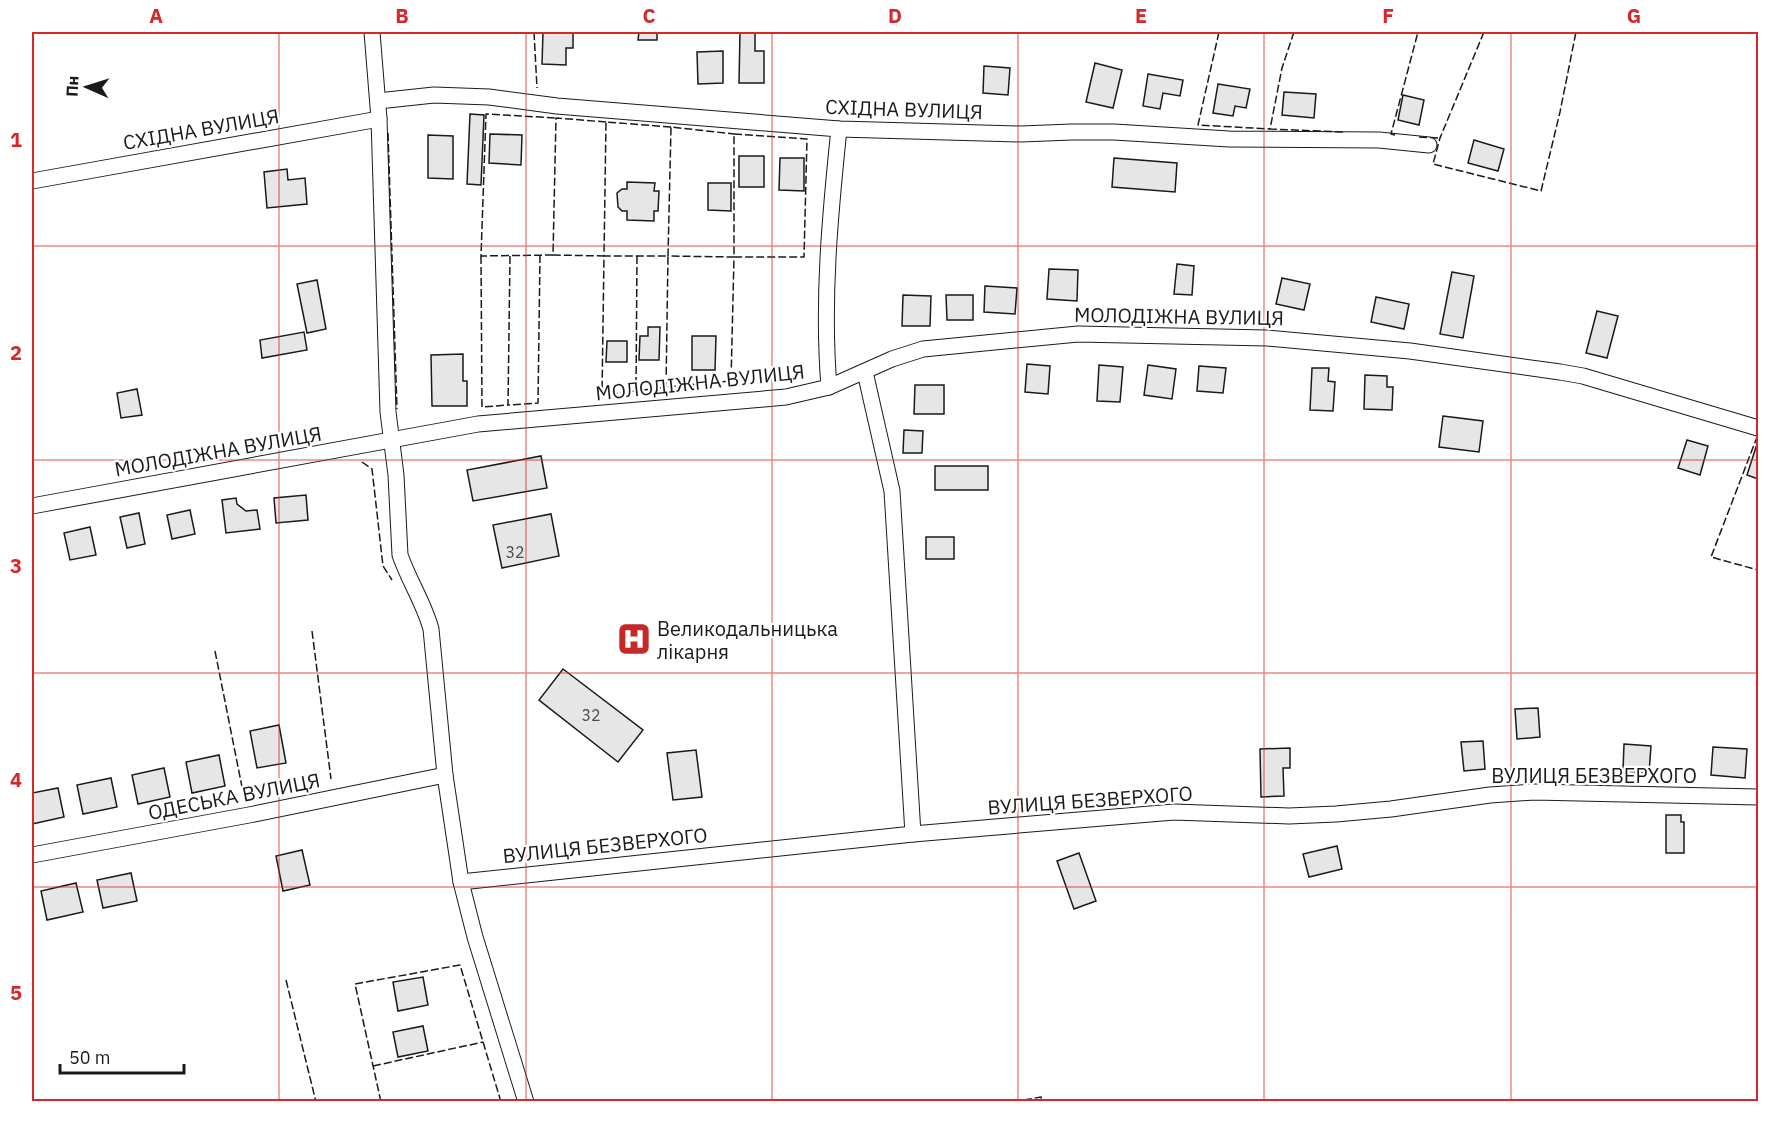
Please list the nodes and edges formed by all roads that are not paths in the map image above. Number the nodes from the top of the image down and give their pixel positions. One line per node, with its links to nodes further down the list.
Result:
1 (372, 32): 2 (street)
2 (378, 101): 3 (street); 4 (street, СХІДНА ВУЛИЦЯ)
3 (379, 119): 6 (street, СХІДНА ВУЛИЦЯ); 10 (street)
4 (838, 129): 5 (street, СХІДНА ВУЛИЦЯ); 8 (street)
5 (1429, 145)
6 (32, 181)
7 (865, 372): 8 (street, МОЛОДІЖНА ВУЛИЦЯ); 9 (street, МОЛОДІЖНА ВУЛИЦЯ); 14 (street)
8 (829, 387): 10 (street, МОЛОДІЖНА ВУЛИЦЯ)
9 (1758, 428)
10 (390, 440): 11 (street, МОЛОДІЖНА ВУЛИЦЯ); 12 (street)
11 (32, 506)
12 (445, 775): 15 (street, ОДЕСЬКА ВУЛИЦЯ); 16 (street)
13 (1758, 797): 14 (street, ВУЛИЦЯ БЕЗВЕРХОГО)
14 (914, 834): 16 (street, ВУЛИЦЯ БЕЗВЕРХОГО)
15 (32, 855)
16 (461, 882): 17 (street)
17 (526, 1101)

